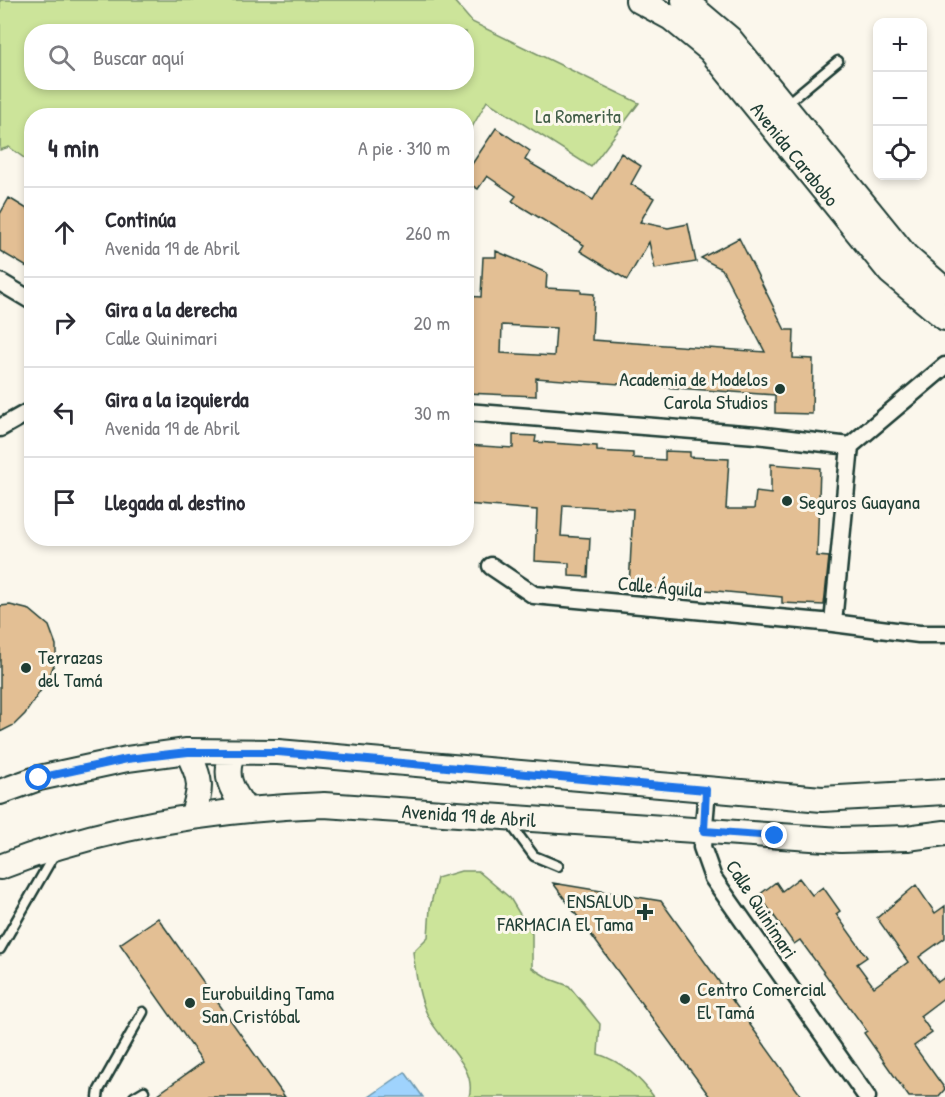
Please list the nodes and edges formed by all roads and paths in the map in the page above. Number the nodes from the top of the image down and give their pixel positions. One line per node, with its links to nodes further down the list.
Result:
1 (638, 0): 8 (main road, Avenida Carabobo)
2 (684, 0): 4 (main road, Avenida Carabobo)
3 (838, 61): 4 (lane)
4 (784, 105): 6 (main road, Avenida Carabobo)
5 (0, 282): 7 (street)
6 (945, 290)
7 (24, 297)
8 (945, 318)
9 (945, 366): 13 (street)
10 (474, 413): 13 (street)
11 (24, 414): 12 (street)
12 (0, 428)
13 (850, 446): 15 (street)
14 (491, 566): 15 (street, Calle Águila)
15 (833, 623): 16 (street, Calle Águila)
16 (945, 634)
17 (188, 752): 18 (main road); 20 (main road); 24 (main road)
18 (233, 752): 19 (main road); 22 (main road)
19 (706, 790): 21 (main road); 25 (street, Calle Quinimari)
20 (0, 792)
21 (945, 792)
22 (245, 809): 23 (main road, Avenida 19 de Abril); 24 (main road, Avenida 19 de Abril)
23 (506, 817): 25 (main road, Avenida 19 de Abril); 28 (lane)
24 (192, 818): 27 (main road, Avenida 19 de Abril)
25 (704, 831): 26 (main road, Avenida 19 de Abril); 36 (street, Calle Quinimari)
26 (945, 833)
27 (60, 844): 29 (main road, Avenida 19 de Abril); 31 (lane)
28 (558, 866)
29 (0, 867)
30 (0, 932): 31 (lane)
31 (1, 946)
32 (143, 1012): 34 (lane)
33 (144, 1091): 35 (lane)
34 (98, 1097)
35 (134, 1097)
36 (867, 1097)

